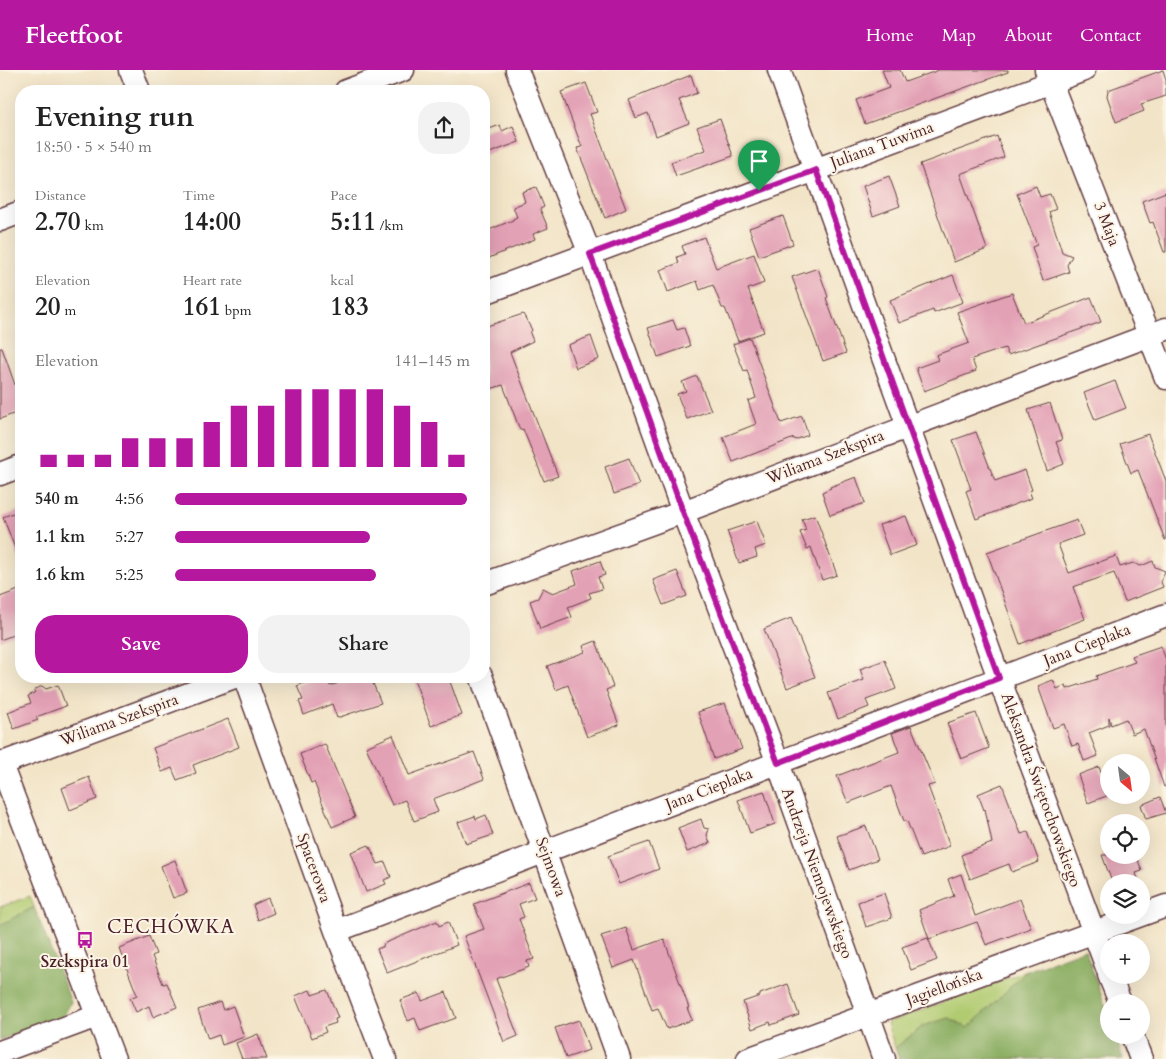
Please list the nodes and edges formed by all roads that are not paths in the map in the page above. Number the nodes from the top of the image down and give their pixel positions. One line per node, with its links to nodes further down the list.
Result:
1 (131, 70): 7 (street)
2 (403, 70): 8 (street)
3 (517, 70): 12 (street, Andrzeja Niemojewskiego)
4 (779, 70): 9 (street, Aleksandra Świętochowskiego)
5 (1084, 70): 6 (street, Juliana Tuwima)
6 (1049, 76): 9 (street, Juliana Tuwima); 14 (street, 3 Maja)
7 (136, 85)
8 (362, 85)
9 (816, 170): 12 (street, Juliana Tuwima); 16 (street, Aleksandra Świętochowskiego)
10 (15, 214): 11 (street)
11 (0, 220)
12 (590, 254): 13 (street, Juliana Tuwima); 19 (street, Andrzeja Niemojewskiego)
13 (490, 291)
14 (1158, 332): 15 (street, 3 Maja); 16 (street, Wiliama Szekspira)
15 (1166, 378)
16 (909, 425): 19 (street, Wiliama Szekspira); 22 (street, Aleksandra Świętochowskiego)
17 (15, 468): 18 (street)
18 (0, 474)
19 (683, 512): 20 (street, Wiliama Szekspira); 27 (street, Andrzeja Niemojewskiego)
20 (490, 582)
21 (1166, 615): 22 (street, Jana Cieplaka)
22 (999, 678): 27 (street, Jana Cieplaka); 33 (street, Aleksandra Świętochowskiego)
23 (218, 683): 26 (street, Wiliama Szekspira)
24 (247, 683): 32 (street, Spacerowa)
25 (484, 683): 28 (street, Sejmowa)
26 (0, 763): 36 (street)
27 (778, 763): 28 (street, Jana Cieplaka); 35 (street, Andrzeja Niemojewskiego)
28 (546, 852): 32 (street, Jana Cieplaka); 41 (street, Sejmowa)
29 (1166, 906): 30 (street, Jagiellońska)
30 (1150, 912)
31 (1117, 924): 33 (street, Jagiellońska)
32 (336, 931): 40 (street, Spacerowa)
33 (1093, 933): 34 (street, Aleksandra Świętochowskiego); 35 (street, Jagiellońska)
34 (1100, 951)
35 (867, 1014): 42 (street, Jagiellońska); 43 (street, Andrzeja Niemojewskiego)
36 (97, 1016): 38 (street); 39 (street)
37 (1135, 1044): 44 (street)
38 (0, 1052)
39 (114, 1059)
40 (385, 1059)
41 (619, 1059)
42 (748, 1059)
43 (884, 1059)
44 (1141, 1059)

